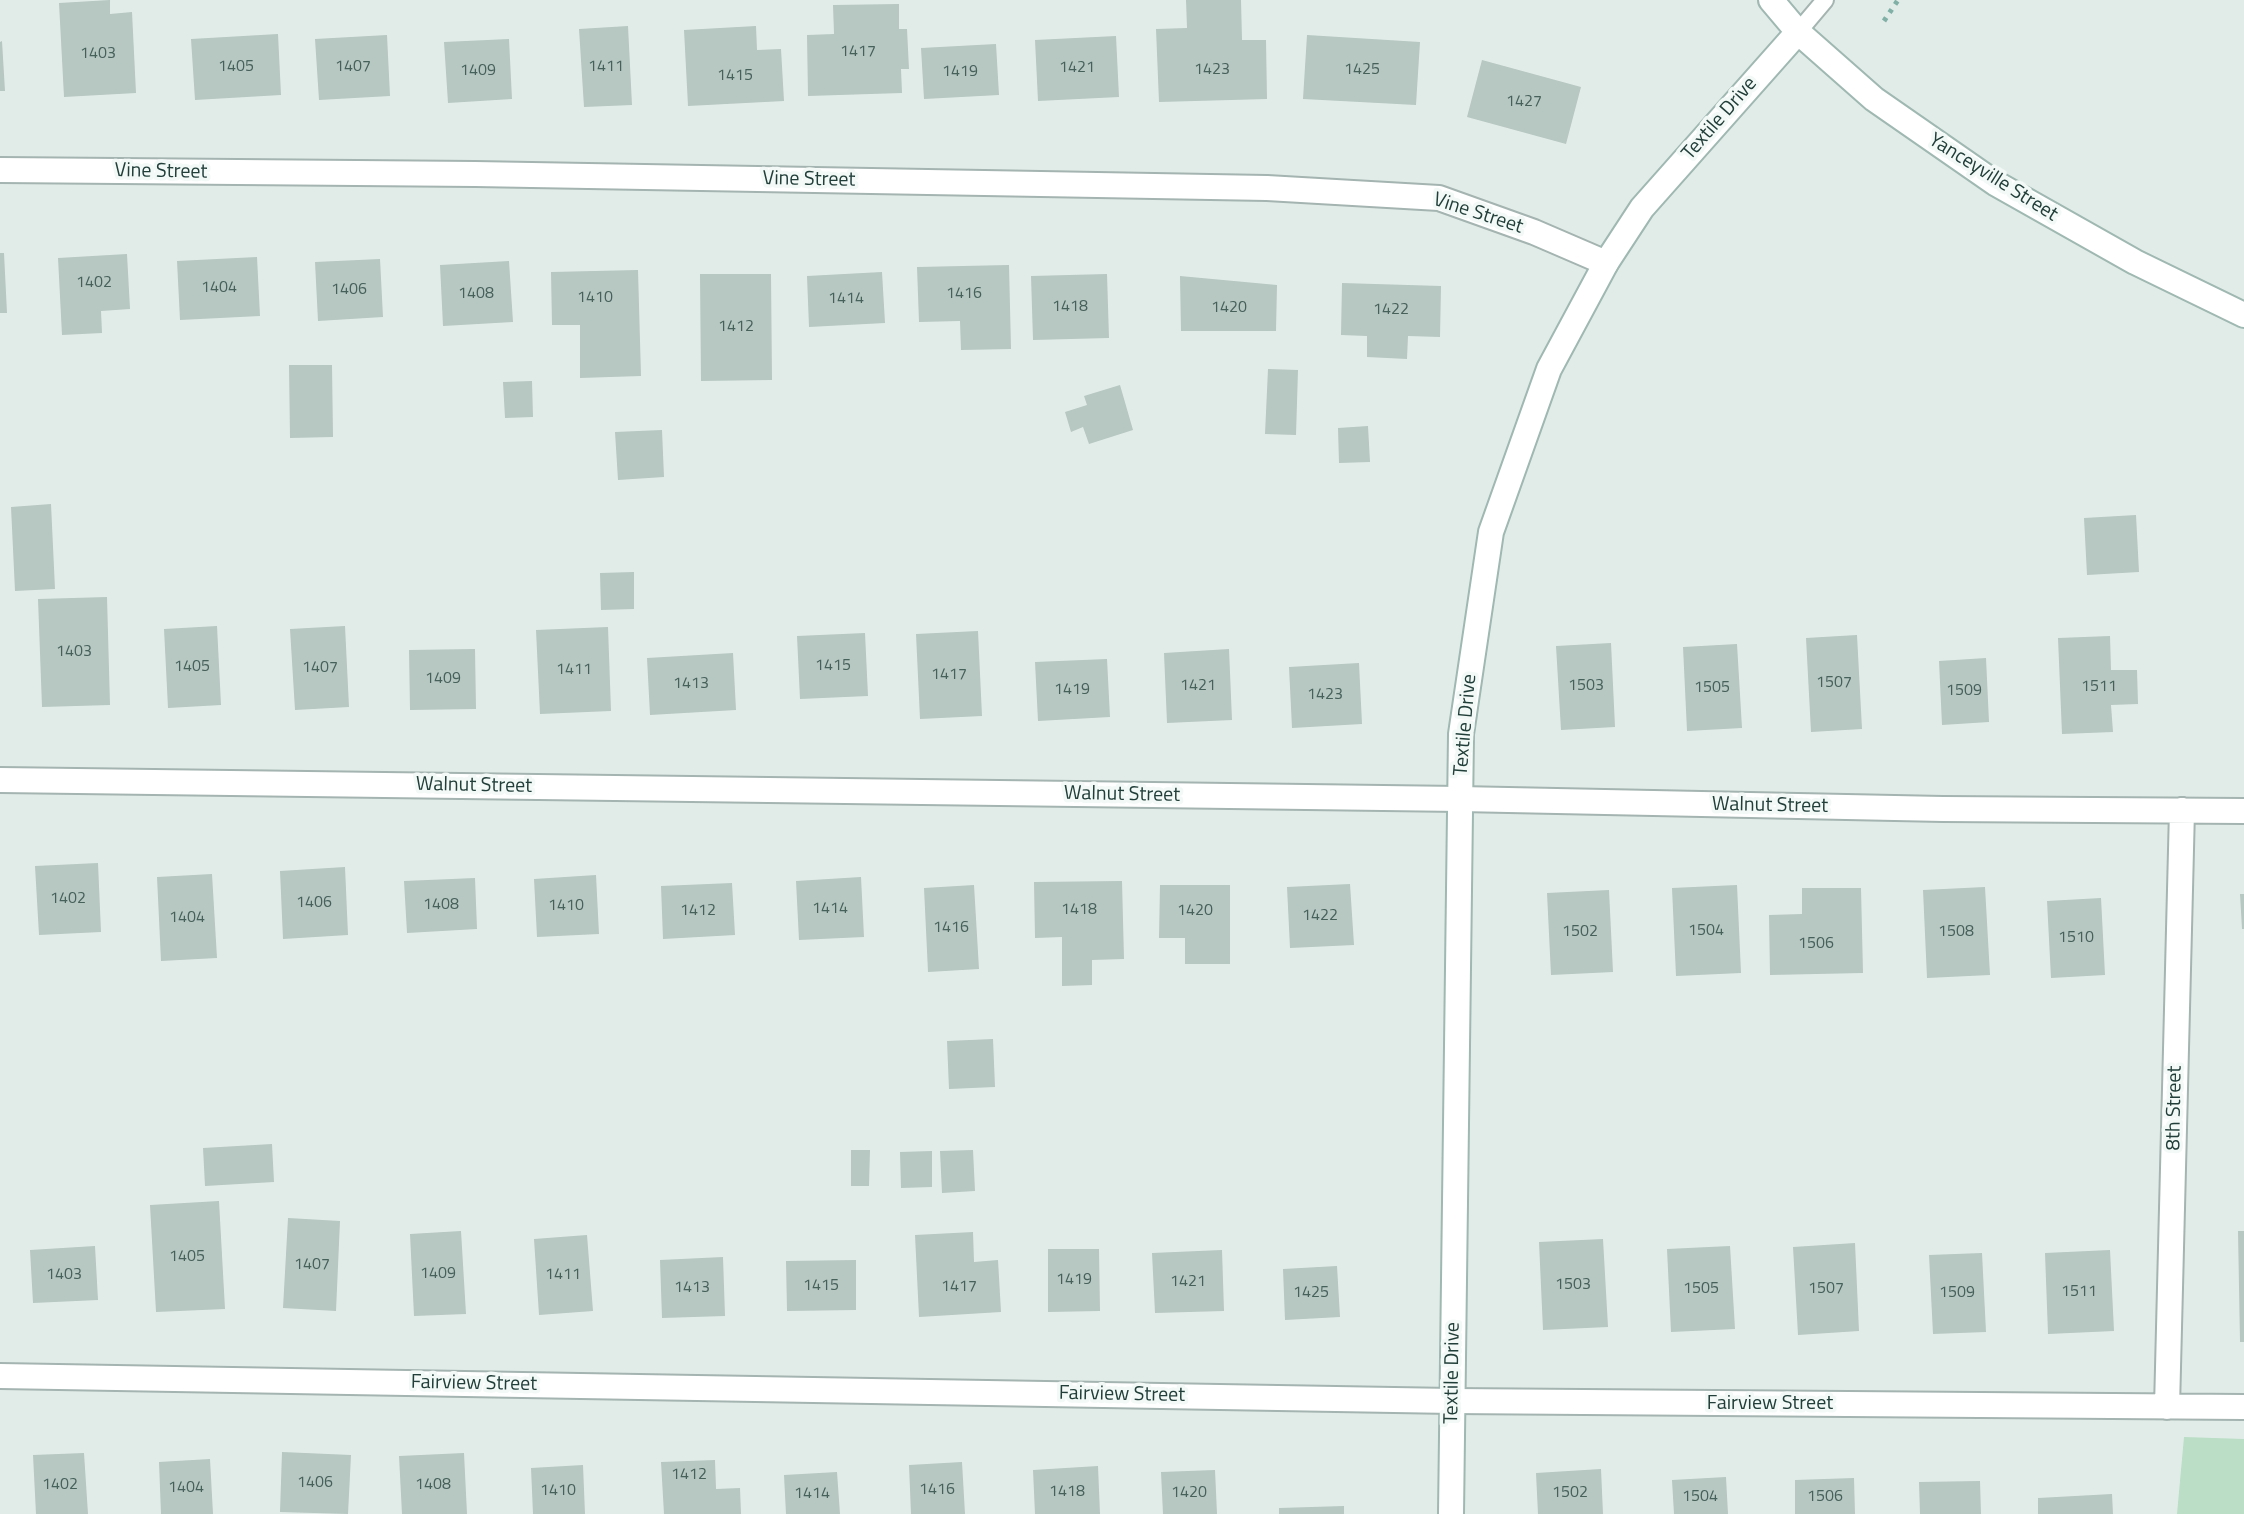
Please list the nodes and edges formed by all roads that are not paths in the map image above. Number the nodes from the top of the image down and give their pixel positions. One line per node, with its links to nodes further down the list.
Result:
1 (1771, 0): 3 (street, Yanceyville Street)
2 (1825, 0): 3 (lane)
3 (1798, 32): 5 (street, Textile Drive); 6 (street, Yanceyville Street)
4 (0, 170): 5 (street, Vine Street)
5 (1606, 263): 8 (street, Textile Drive)
6 (2244, 315)
7 (0, 780): 8 (street, Walnut Street)
8 (1460, 799): 9 (street, Walnut Street); 12 (street, Textile Drive)
9 (2182, 810): 10 (street, Walnut Street); 13 (street, 8th Street)
10 (2244, 811)
11 (0, 1376): 12 (street, Fairview Street)
12 (1452, 1401): 13 (street, Fairview Street); 15 (street, Textile Drive)
13 (2167, 1407): 14 (street, Fairview Street)
14 (2244, 1407)
15 (1451, 1514)

